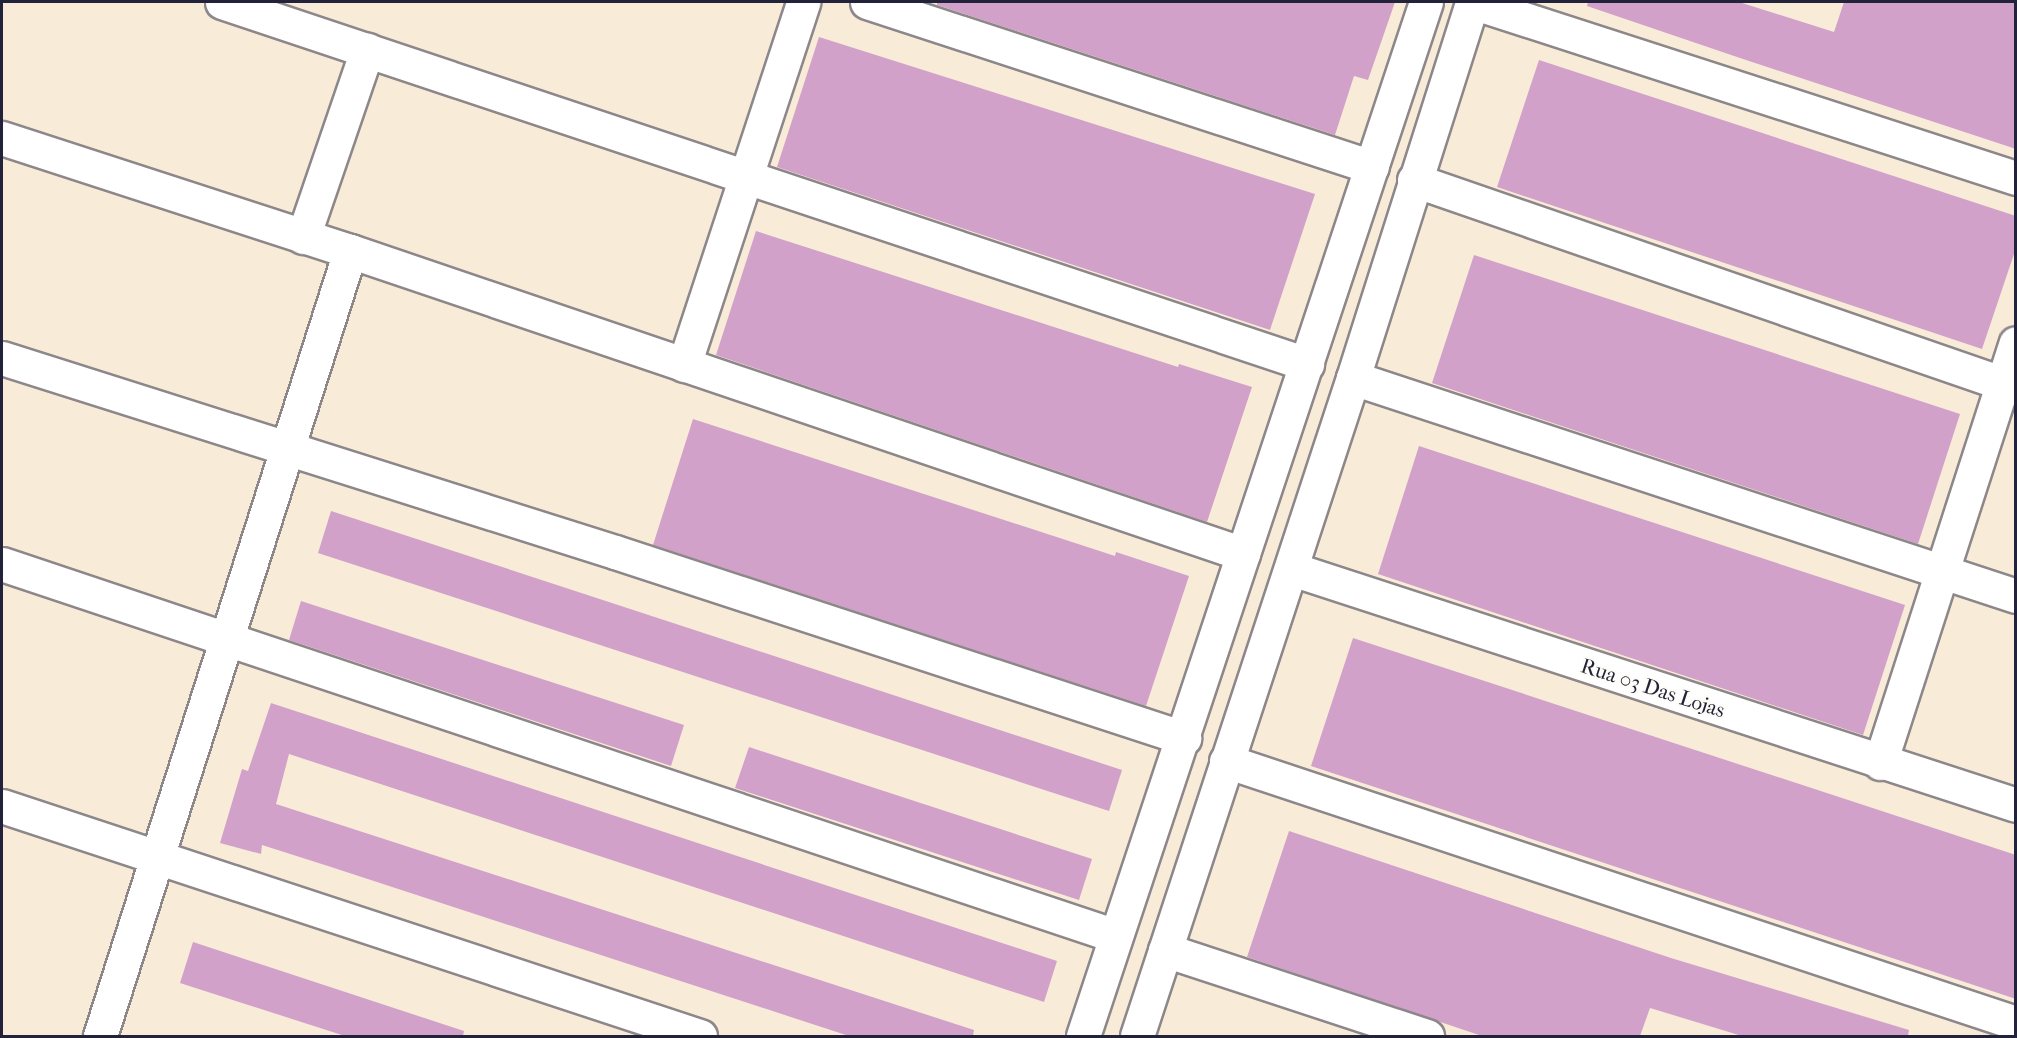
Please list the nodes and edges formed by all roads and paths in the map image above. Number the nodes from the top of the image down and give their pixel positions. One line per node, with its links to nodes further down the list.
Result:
1 (222, 2): 6 (street)
2 (803, 2): 9 (street)
3 (867, 2): 8 (street)
4 (1426, 2): 8 (street)
5 (1472, 2): 10 (street); 11 (street)
6 (367, 50): 9 (street); 12 (street)
7 (2, 138): 12 (street)
8 (1372, 167): 16 (street)
9 (746, 176): 16 (street); 17 (street)
10 (2016, 178)
11 (1414, 180): 18 (street); 19 (street)
12 (303, 237): 13 (street)
13 (350, 251): 17 (street); 20 (street)
14 (2016, 342): 19 (street)
15 (2, 358): 20 (street)
16 (1307, 364): 21 (street)
17 (684, 365): 21 (street)
18 (1353, 378): 23 (street); 24 (street)
19 (2009, 386): 24 (street)
20 (286, 451): 26 (street); 27 (street)
21 (1243, 554): 27 (street)
22 (2, 564): 26 (street)
23 (1292, 569): 28 (street); 29 (street, Rua 03 Das Lojas)
24 (1942, 572): 25 (street); 29 (street)
25 (2016, 597)
26 (227, 638): 32 (street); 33 (street)
27 (1184, 738): 33 (street)
28 (1226, 761): 34 (street); 35 (street)
29 (1880, 763): 30 (street, Rua 03 Das Lojas)
30 (2016, 805)
31 (2, 806): 32 (street)
32 (157, 858): 36 (street); 37 (street)
33 (1116, 936): 38 (street)
34 (1165, 950): 39 (street); 40 (street)
35 (2016, 1023)
36 (100, 1036)
37 (700, 1036)
38 (1083, 1036)
39 (1137, 1036)
40 (1427, 1036)

